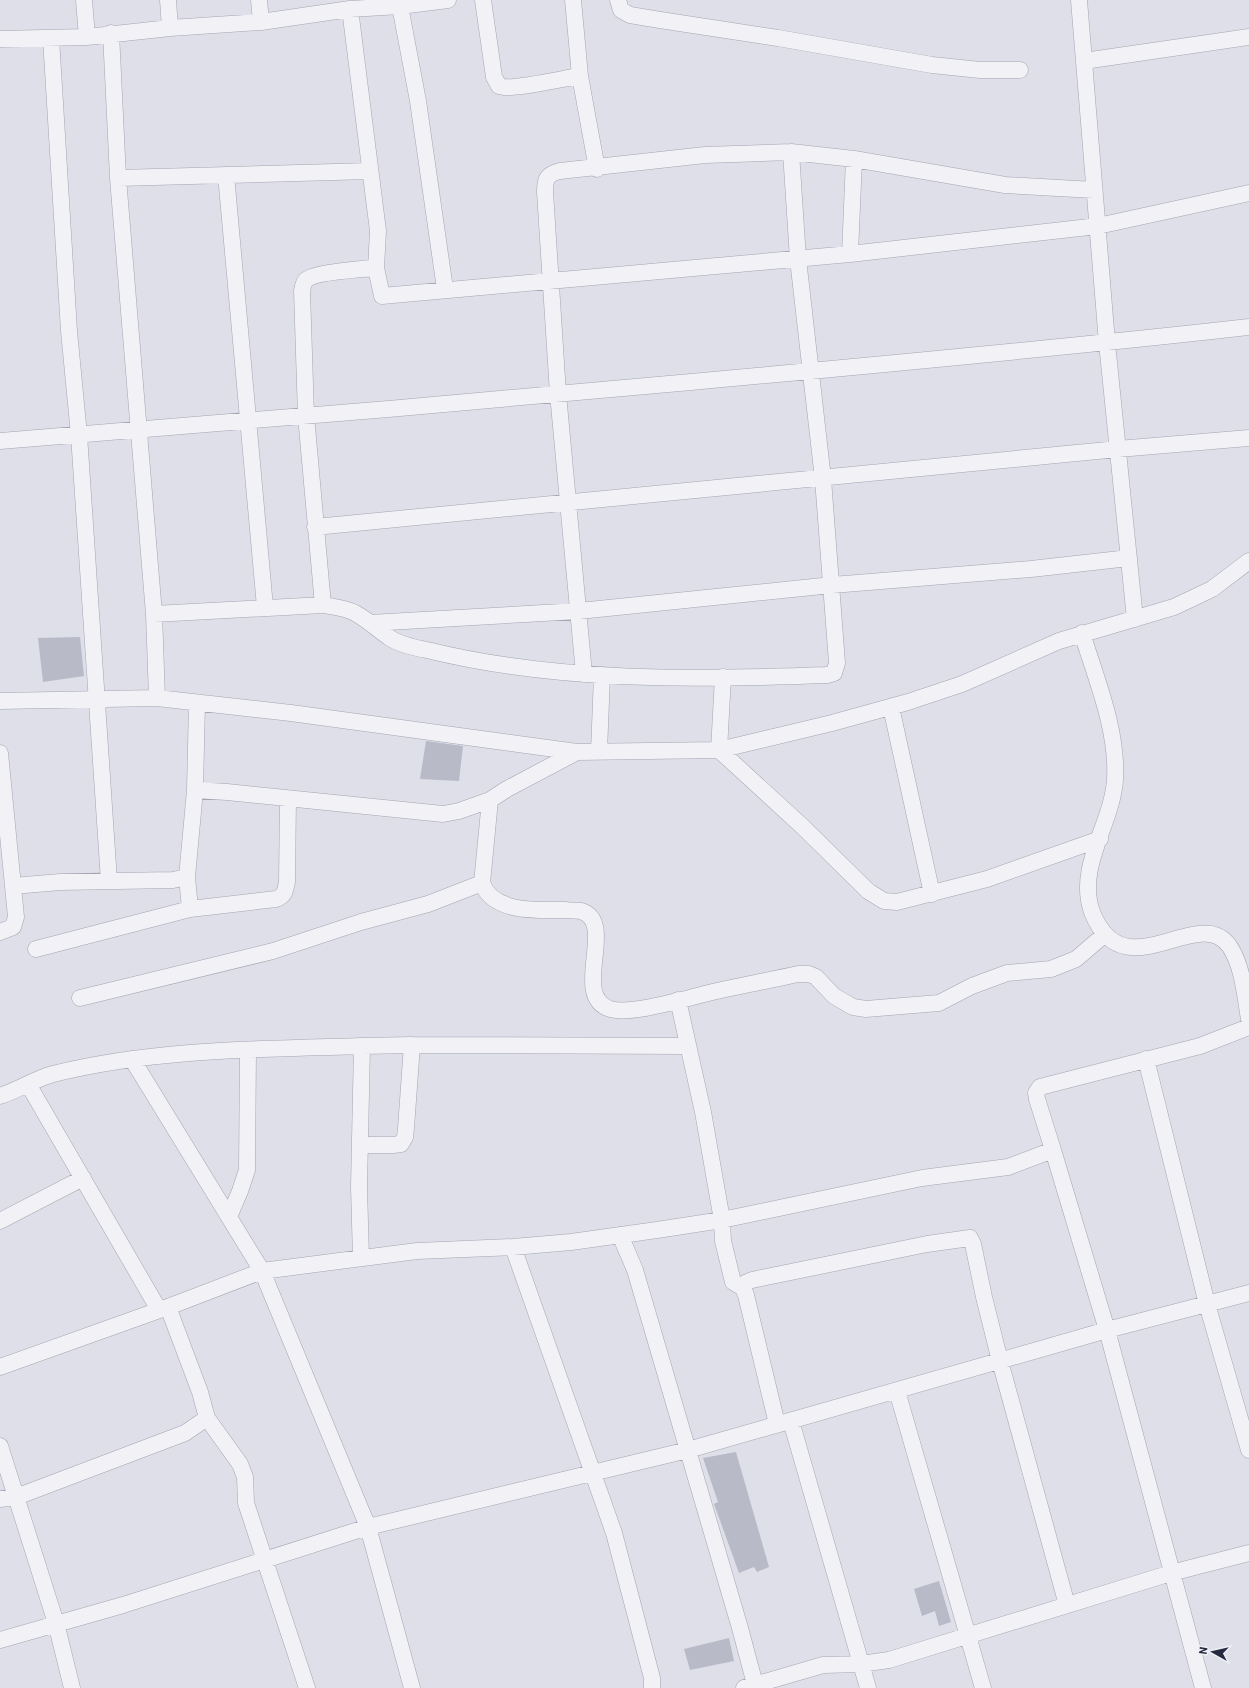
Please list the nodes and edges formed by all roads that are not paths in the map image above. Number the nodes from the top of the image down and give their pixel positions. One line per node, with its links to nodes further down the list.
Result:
1 (84, 0): 14 (street)
2 (168, 0): 12 (street)
3 (260, 0): 11 (street)
4 (448, 0): 10 (street)
5 (483, 0): 20 (street)
6 (573, 0): 20 (street)
7 (618, 0): 19 (street)
8 (1079, 0): 18 (street)
9 (360, 5): 10 (street); 11 (street); 24 (street)
10 (400, 6): 34 (street)
11 (261, 22): 12 (street)
12 (170, 28): 13 (street)
13 (111, 33): 14 (street); 26 (street)
14 (87, 36): 16 (street)
15 (1249, 37): 18 (street)
16 (50, 38): 17 (street); 42 (street)
17 (0, 39)
18 (1084, 61): 27 (street)
19 (1020, 70)
20 (580, 76): 23 (street)
21 (791, 152): 22 (street); 23 (street); 31 (street)
22 (854, 159): 27 (street); 30 (street)
23 (597, 168): 33 (street)
24 (370, 171): 25 (street); 32 (street)
25 (226, 175): 26 (street); 40 (street)
26 (118, 178): 41 (street)
27 (1094, 190): 29 (street)
28 (1249, 193): 29 (street)
29 (1098, 226): 30 (street); 36 (street)
30 (850, 254): 31 (street)
31 (798, 259): 33 (street); 37 (street)
32 (376, 268): 34 (street); 39 (street)
33 (552, 282): 34 (street); 38 (street)
34 (445, 289)
35 (1249, 327): 36 (street)
36 (1107, 343): 37 (street); 45 (street)
37 (812, 371): 38 (street); 46 (street)
38 (558, 394): 39 (street); 47 (street)
39 (306, 416): 40 (street); 48 (street)
40 (247, 420): 41 (street); 53 (street)
41 (140, 430): 42 (street); 55 (street)
42 (79, 435): 44 (street); 63 (street)
43 (1249, 438): 45 (street)
44 (0, 441)
45 (1118, 449): 46 (street); 49 (street)
46 (823, 479): 47 (street); 51 (street)
47 (568, 502): 48 (street); 54 (street)
48 (315, 527): 52 (street)
49 (1129, 558): 51 (street); 56 (street)
50 (1249, 561): 56 (street)
51 (832, 585): 54 (street); 61 (street)
52 (323, 605): 53 (street); 57 (street)
53 (265, 607): 55 (street)
54 (579, 611): 57 (street); 59 (street)
55 (154, 614): 62 (street)
56 (1135, 619): 58 (street)
57 (370, 623): 59 (street)
58 (1082, 633): 66 (street); 74 (street)
59 (584, 674): 60 (street)
60 (602, 675): 61 (street); 69 (street)
61 (723, 677): 67 (street)
62 (157, 698): 63 (street); 65 (street)
63 (97, 700): 64 (street); 76 (street)
64 (0, 701)
65 (196, 703): 68 (street); 71 (street)
66 (891, 707): 67 (street); 79 (street)
67 (719, 750): 69 (street); 79 (street)
68 (578, 752): 69 (street); 73 (street)
69 (599, 752)
70 (0, 753): 78 (street)
71 (195, 790): 72 (street); 75 (street)
72 (288, 799): 73 (street); 80 (street)
73 (490, 800): 77 (street)
74 (1100, 839): 79 (street); 82 (street)
75 (188, 877): 76 (street); 80 (street)
76 (109, 881): 78 (street)
77 (482, 883): 84 (street); 85 (street)
78 (13, 886): 81 (street)
79 (932, 894)
80 (190, 909): 83 (street)
81 (0, 932)
82 (1104, 935): 85 (street); 86 (street)
83 (36, 949)
84 (80, 998)
85 (678, 1000): 90 (street)
86 (1249, 1019)
87 (1249, 1027): 93 (street)
88 (412, 1045): 89 (street); 90 (street); 96 (street)
89 (362, 1046): 91 (street); 96 (street)
90 (687, 1046): 100 (street)
91 (248, 1050): 92 (street); 99 (street)
92 (132, 1059): 94 (street); 99 (street)
93 (1146, 1059): 97 (street); 108 (street)
94 (28, 1084): 95 (street); 98 (street)
95 (0, 1096)
96 (360, 1145): 104 (street)
97 (1053, 1150): 100 (street); 110 (street)
98 (83, 1178): 101 (street); 109 (street)
99 (229, 1217): 105 (street)
100 (722, 1220): 102 (street); 106 (street)
101 (0, 1221)
102 (620, 1234): 103 (street); 117 (street)
103 (513, 1247): 104 (street); 119 (street)
104 (361, 1258): 105 (street)
105 (262, 1270): 109 (street); 122 (street)
106 (743, 1288): 111 (street); 115 (street)
107 (1249, 1293): 108 (street)
108 (1207, 1304): 110 (street); 118 (street)
109 (163, 1309): 112 (street); 114 (street)
110 (1107, 1330): 111 (street); 125 (street)
111 (1000, 1361): 113 (street); 126 (street)
112 (0, 1367)
113 (897, 1391): 115 (street); 128 (street)
114 (207, 1418): 120 (street); 124 (street)
115 (784, 1423): 117 (street); 130 (street)
116 (0, 1446): 120 (street)
117 (688, 1450): 119 (street); 131 (street)
118 (1249, 1450)
119 (593, 1472): 122 (street); 135 (street)
120 (16, 1497): 121 (street); 127 (street)
121 (0, 1500)
122 (368, 1527): 124 (street); 134 (street)
123 (1249, 1553): 125 (street)
124 (264, 1560): 127 (street); 133 (street)
125 (1172, 1573): 126 (street); 138 (street)
126 (1067, 1605): 128 (street)
127 (56, 1623): 129 (street); 132 (street)
128 (967, 1637): 130 (street); 137 (street)
129 (0, 1640)
130 (861, 1664): 131 (street); 136 (street)
131 (752, 1687)
132 (72, 1688)
133 (307, 1688)
134 (412, 1688)
135 (652, 1688)
136 (868, 1688)
137 (983, 1688)
138 (1203, 1688)

